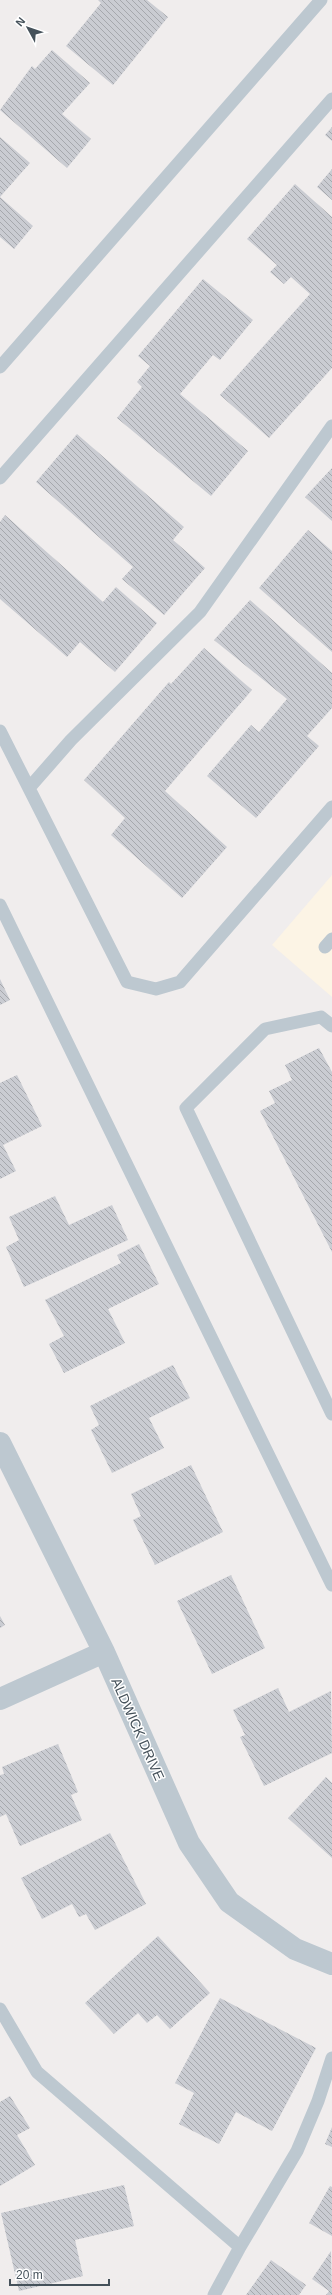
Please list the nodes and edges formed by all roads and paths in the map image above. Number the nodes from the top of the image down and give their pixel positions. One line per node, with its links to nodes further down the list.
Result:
1 (321, 0): 3 (lane)
2 (332, 98): 5 (lane)
3 (0, 367)
4 (332, 426): 7 (lane)
5 (0, 478)
6 (0, 731): 7 (lane)
7 (29, 788): 8 (lane)
8 (332, 807)
9 (0, 905): 13 (lane)
10 (332, 1026): 11 (lane)
11 (332, 1414)
12 (0, 1443): 14 (street, ALDWICK DRIVE)
13 (332, 1585)
14 (104, 1652): 15 (street); 16 (street, ALDWICK DRIVE)
15 (0, 1699)
16 (332, 1964)
17 (0, 2009): 19 (lane)
18 (332, 2058): 19 (lane)
19 (240, 2248): 20 (lane)
20 (214, 2295)

